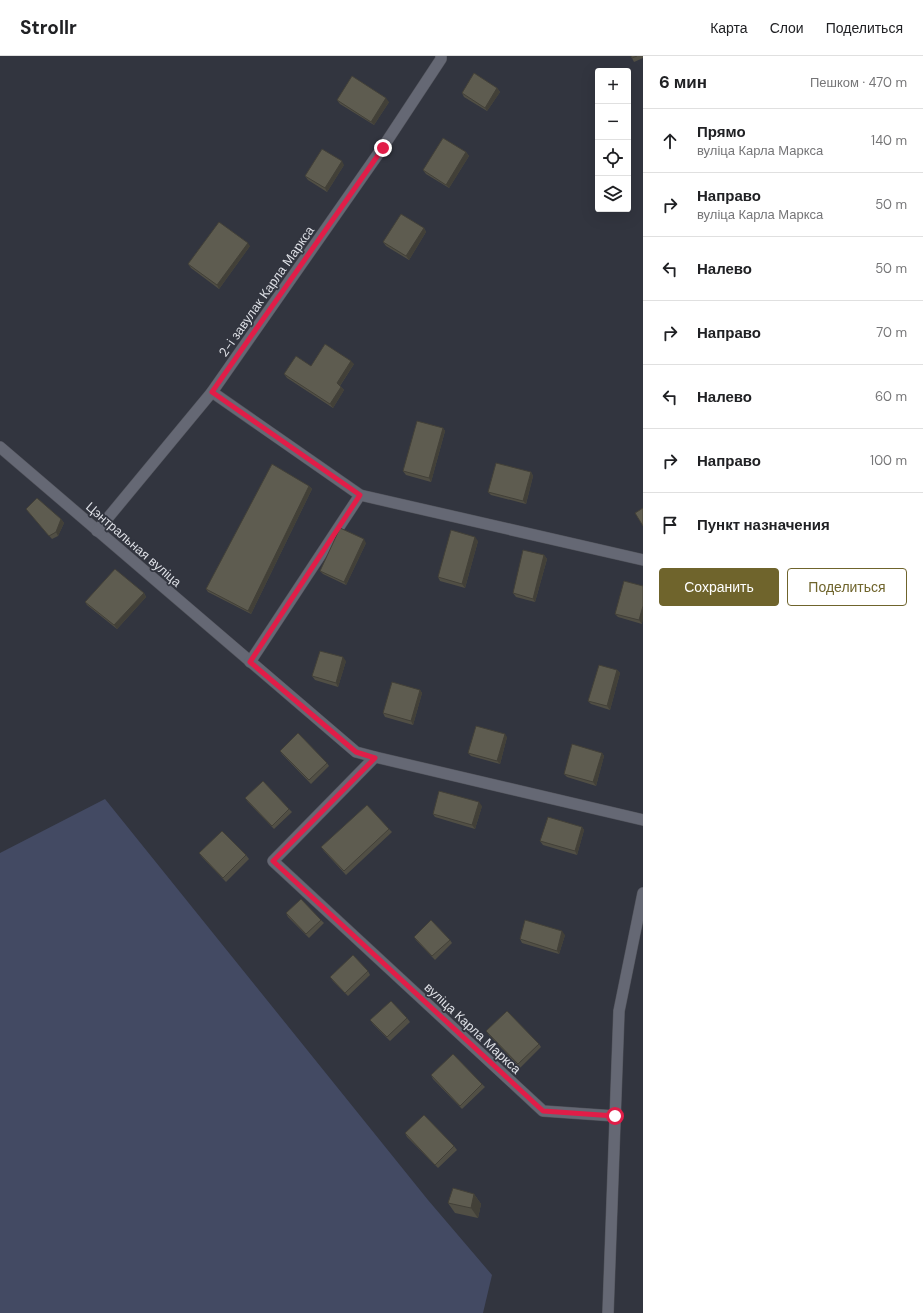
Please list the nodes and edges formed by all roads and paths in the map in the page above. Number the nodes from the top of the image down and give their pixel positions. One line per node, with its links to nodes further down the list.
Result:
1 (441, 56): 2 (street, 2-і завулак Карла Маркса)
2 (212, 392): 4 (street); 5 (street, 2-і завулак Карла Маркса)
3 (0, 447): 5 (street, Цэнтральная вуліца)
4 (360, 495): 6 (street); 7 (street)
5 (98, 530): 7 (street, Цэнтральная вуліца)
6 (643, 560)
7 (250, 662): 8 (street, Цэнтральная вуліца)
8 (375, 758): 9 (street, Цэнтральная вуліца); 11 (street, вуліца Карла Маркса)
9 (643, 820)
10 (643, 893): 11 (street)
11 (615, 1116): 12 (street)
12 (608, 1313)

